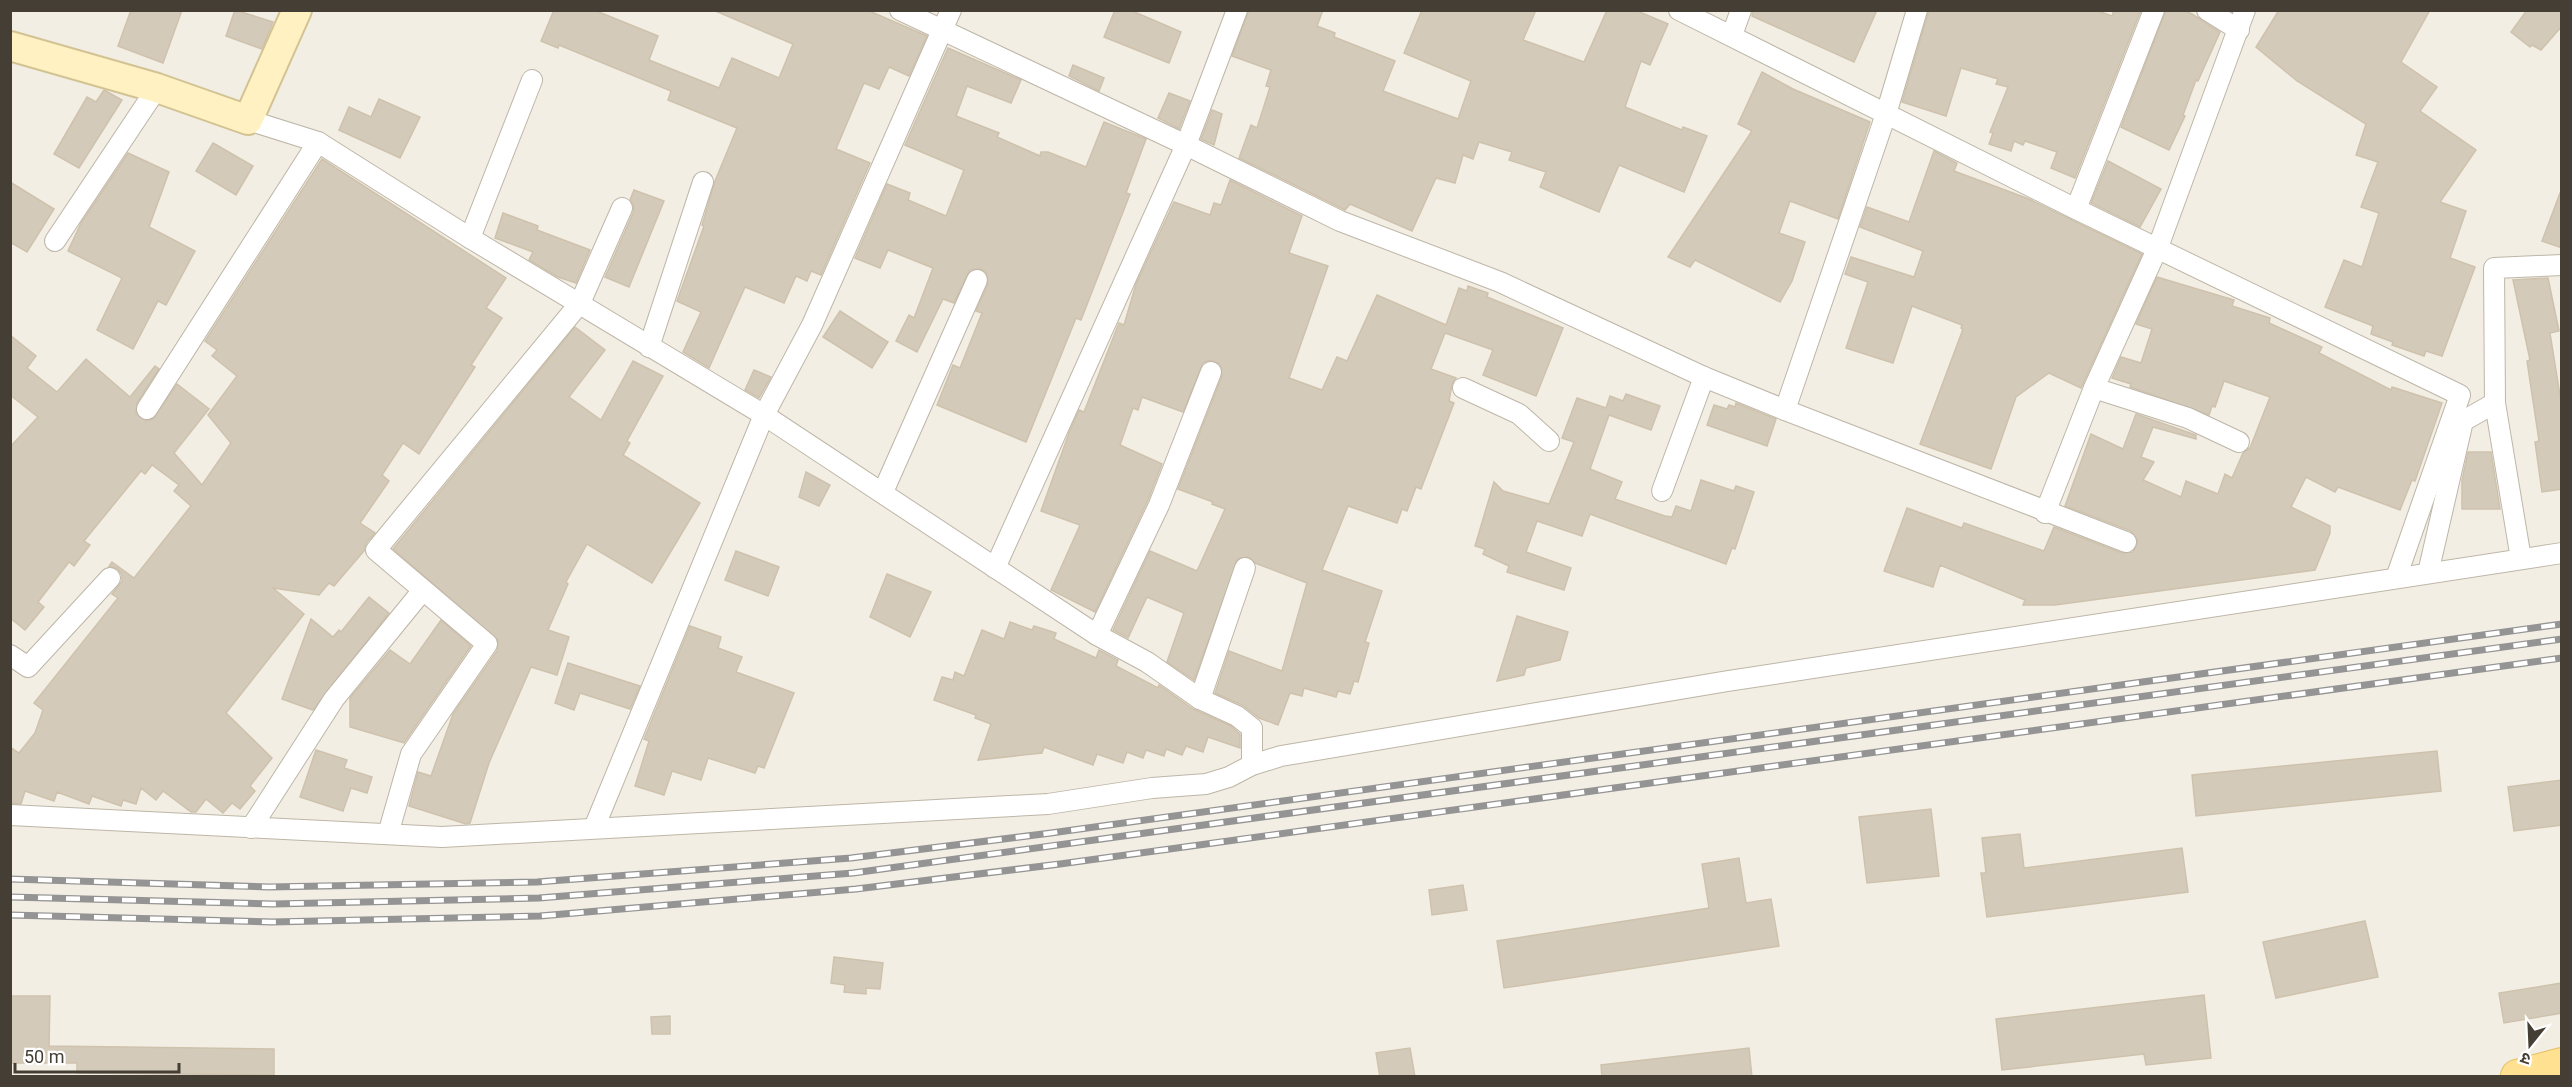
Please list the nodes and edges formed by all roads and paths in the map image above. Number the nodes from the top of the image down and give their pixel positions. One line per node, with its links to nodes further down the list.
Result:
1 (297, 10): 18 (street)
2 (900, 10): 11 (street)
3 (951, 10): 11 (street)
4 (1238, 10): 20 (street)
5 (1678, 10): 13 (street)
6 (1741, 10): 13 (street)
7 (1917, 10): 17 (street)
8 (2154, 10): 23 (street)
9 (2207, 10): 12 (street)
10 (2245, 10): 12 (street)
11 (943, 29): 20 (street); 38 (street)
12 (2239, 30): 26 (street)
13 (1732, 35): 17 (street)
14 (10, 46): 16 (street)
15 (532, 80): 24 (street)
16 (157, 88): 18 (street); 25 (street)
17 (1886, 114): 23 (street); 37 (street)
18 (248, 120): 19 (street)
19 (318, 142): 24 (street); 36 (street)
20 (1186, 145): 32 (street); 47 (street)
21 (703, 182): 30 (street)
22 (622, 208): 29 (street)
23 (2076, 209): 26 (street)
24 (470, 238): 29 (street)
25 (55, 241)
26 (2158, 247): 34 (street); 51 (street)
27 (2562, 265): 35 (street)
28 (977, 280): 42 (street)
29 (580, 303): 30 (street); 52 (street)
30 (649, 347): 38 (street)
31 (1211, 372): 53 (street)
32 (1704, 376): 37 (street); 41 (street)
33 (1463, 388): 39 (street)
34 (2094, 388): 40 (street); 43 (street)
35 (2495, 404): 46 (street); 49 (street)
36 (147, 409)
37 (1785, 410): 43 (street)
38 (764, 415): 42 (street); 59 (street)
39 (1549, 441)
40 (2239, 442)
41 (1662, 491)
42 (883, 492): 47 (street)
43 (2044, 513): 44 (street)
44 (2126, 542)
45 (2562, 553): 46 (street)
46 (2521, 560): 49 (street)
47 (995, 568): 53 (street)
48 (1245, 568): 55 (street)
49 (2428, 573): 51 (street)
50 (110, 578): 54 (street)
51 (2396, 578): 56 (street)
52 (423, 590): 58 (street); 60 (street)
53 (1097, 635): 55 (street)
54 (10, 655)
55 (1200, 699): 56 (street)
56 (1252, 765): 59 (street)
57 (10, 815): 58 (street)
58 (250, 828): 60 (street)
59 (594, 828): 60 (street)
60 (388, 834)
61 (2562, 1064): 62 (main road)
62 (2517, 1077)

